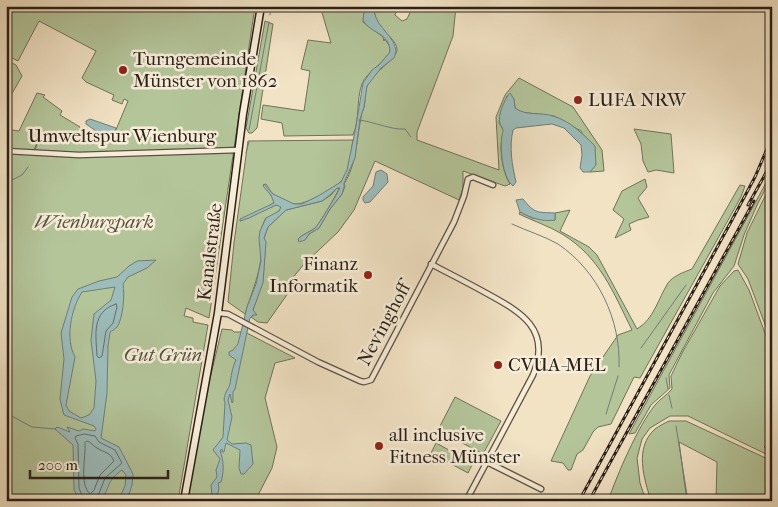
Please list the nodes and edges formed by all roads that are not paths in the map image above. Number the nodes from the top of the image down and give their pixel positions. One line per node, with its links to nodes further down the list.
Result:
1 (261, 6): 2 (main road, Kanalstraße)
2 (239, 150): 3 (street, Umweltspur Wienburg); 6 (main road, Kanalstraße)
3 (6, 151)
4 (493, 185): 5 (street, Nevinghoff)
5 (431, 264): 6 (street, Nevinghoff); 7 (street)
6 (218, 313): 9 (main road, Kanalstraße)
7 (487, 462): 8 (street); 10 (street)
8 (540, 489)
9 (184, 501)
10 (466, 501)

